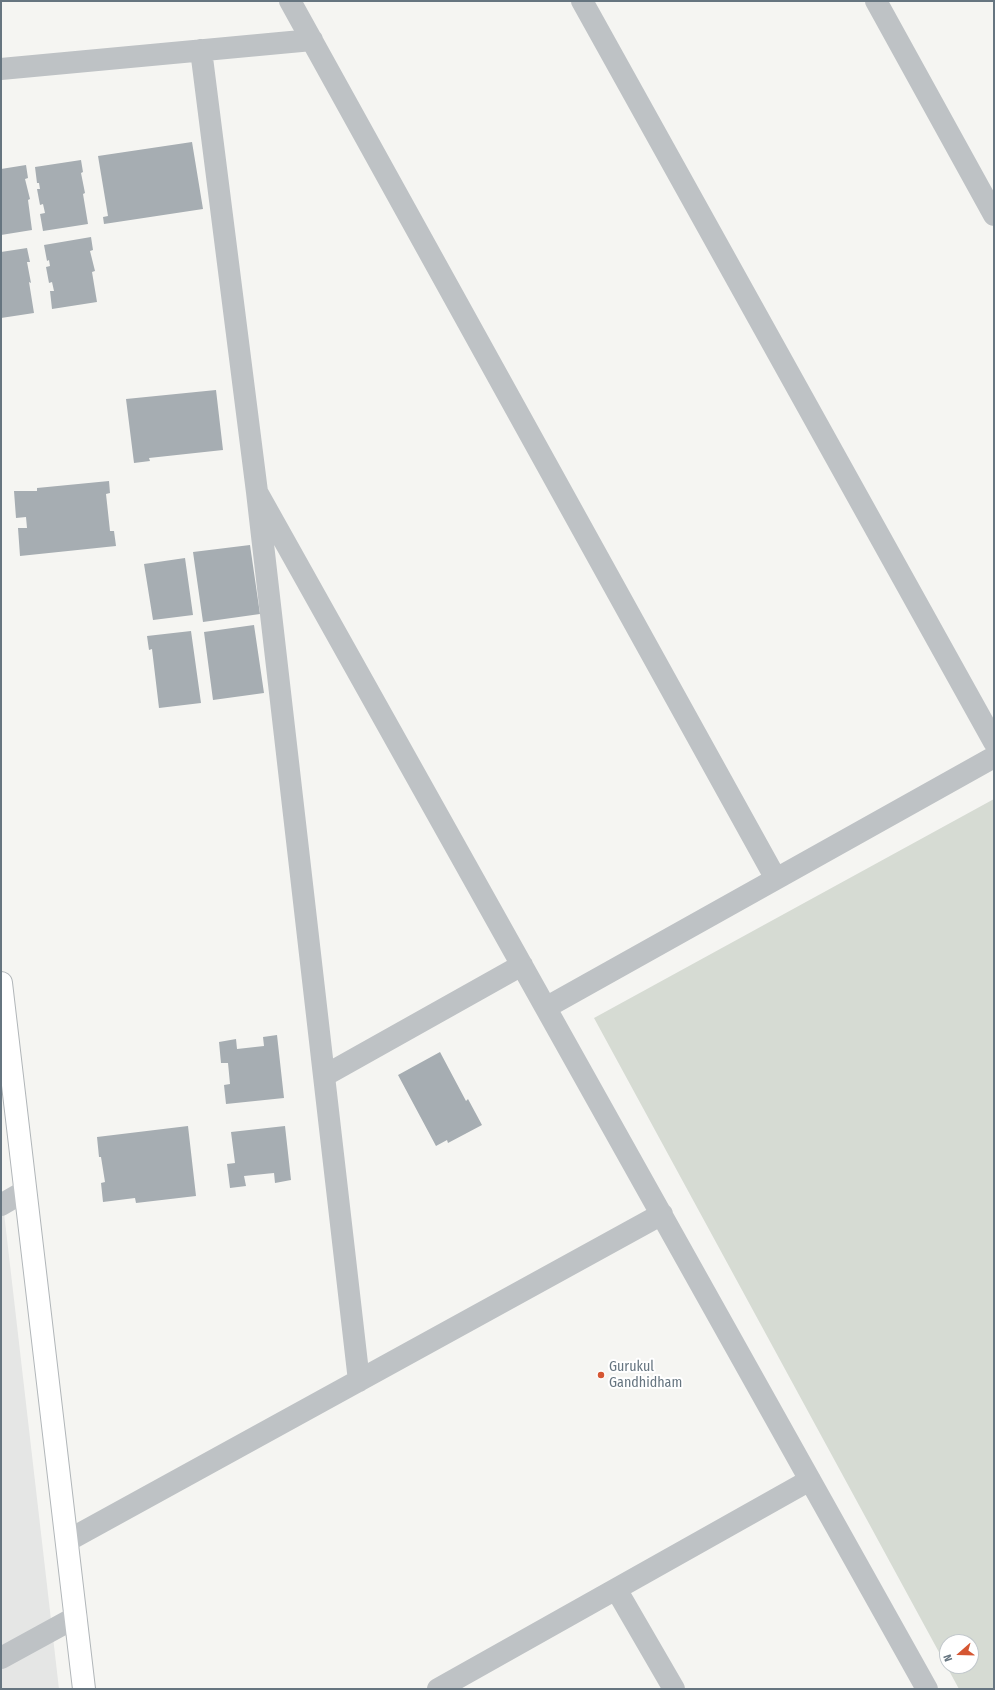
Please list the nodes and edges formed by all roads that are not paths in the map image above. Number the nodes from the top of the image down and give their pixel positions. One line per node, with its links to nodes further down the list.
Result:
1 (290, 1): 4 (street)
2 (582, 1): 9 (street)
3 (876, 1): 7 (street)
4 (312, 40): 5 (street); 11 (street)
5 (202, 50): 6 (street); 8 (street)
6 (1, 69)
7 (994, 215)
8 (257, 492): 12 (street); 15 (street)
9 (994, 742)
10 (994, 757): 11 (street)
11 (776, 879): 14 (street)
12 (522, 965): 14 (street); 15 (street)
13 (1, 983): 16 (street)
14 (546, 1007): 18 (street)
15 (324, 1076): 19 (street)
16 (25, 1191): 17 (street); 21 (street)
17 (1, 1205)
18 (662, 1214): 19 (street); 20 (street)
19 (359, 1380): 21 (street)
20 (810, 1480): 22 (street); 28 (street)
21 (67, 1542): 23 (street)
22 (616, 1589): 25 (street); 27 (street)
23 (76, 1617): 24 (street); 26 (street)
24 (1, 1658)
25 (446, 1687)
26 (84, 1689)
27 (674, 1689)
28 (927, 1689)

